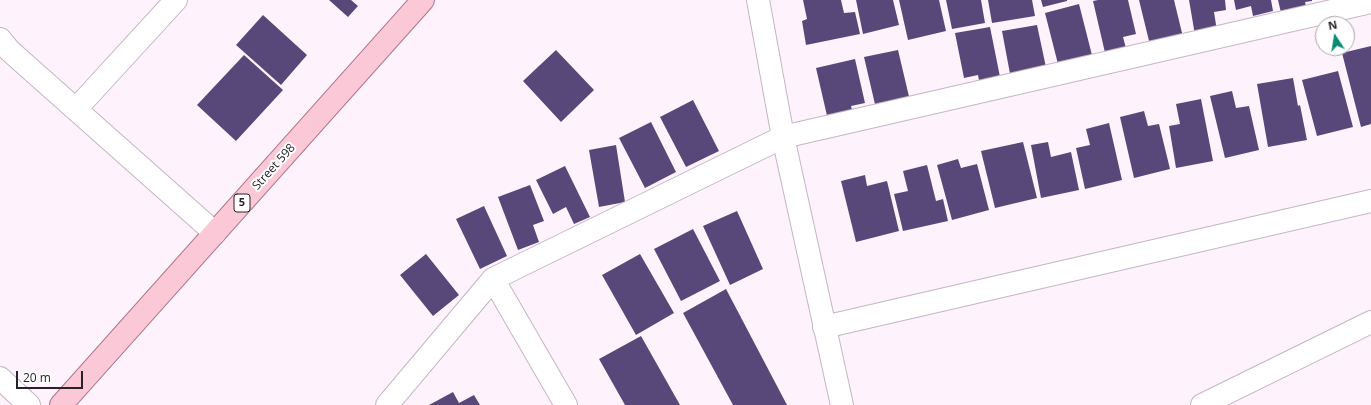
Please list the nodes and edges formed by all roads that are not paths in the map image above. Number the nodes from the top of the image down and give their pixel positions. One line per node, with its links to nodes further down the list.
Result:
1 (176, 0): 6 (street)
2 (423, 0): 9 (main road, Street 598 / 5)
3 (758, 0): 7 (street)
4 (1371, 2): 7 (street)
5 (0, 39): 6 (street)
6 (76, 109): 9 (street)
7 (783, 137): 10 (street); 12 (street)
8 (1371, 201): 12 (street)
9 (215, 233): 15 (main road, Street 598 / 5)
10 (493, 280): 16 (street); 17 (street)
11 (1371, 322): 19 (street)
12 (824, 327): 18 (street)
13 (0, 378): 14 (street)
14 (29, 405)
15 (61, 405)
16 (387, 405)
17 (566, 405)
18 (842, 405)
19 (1202, 405)

